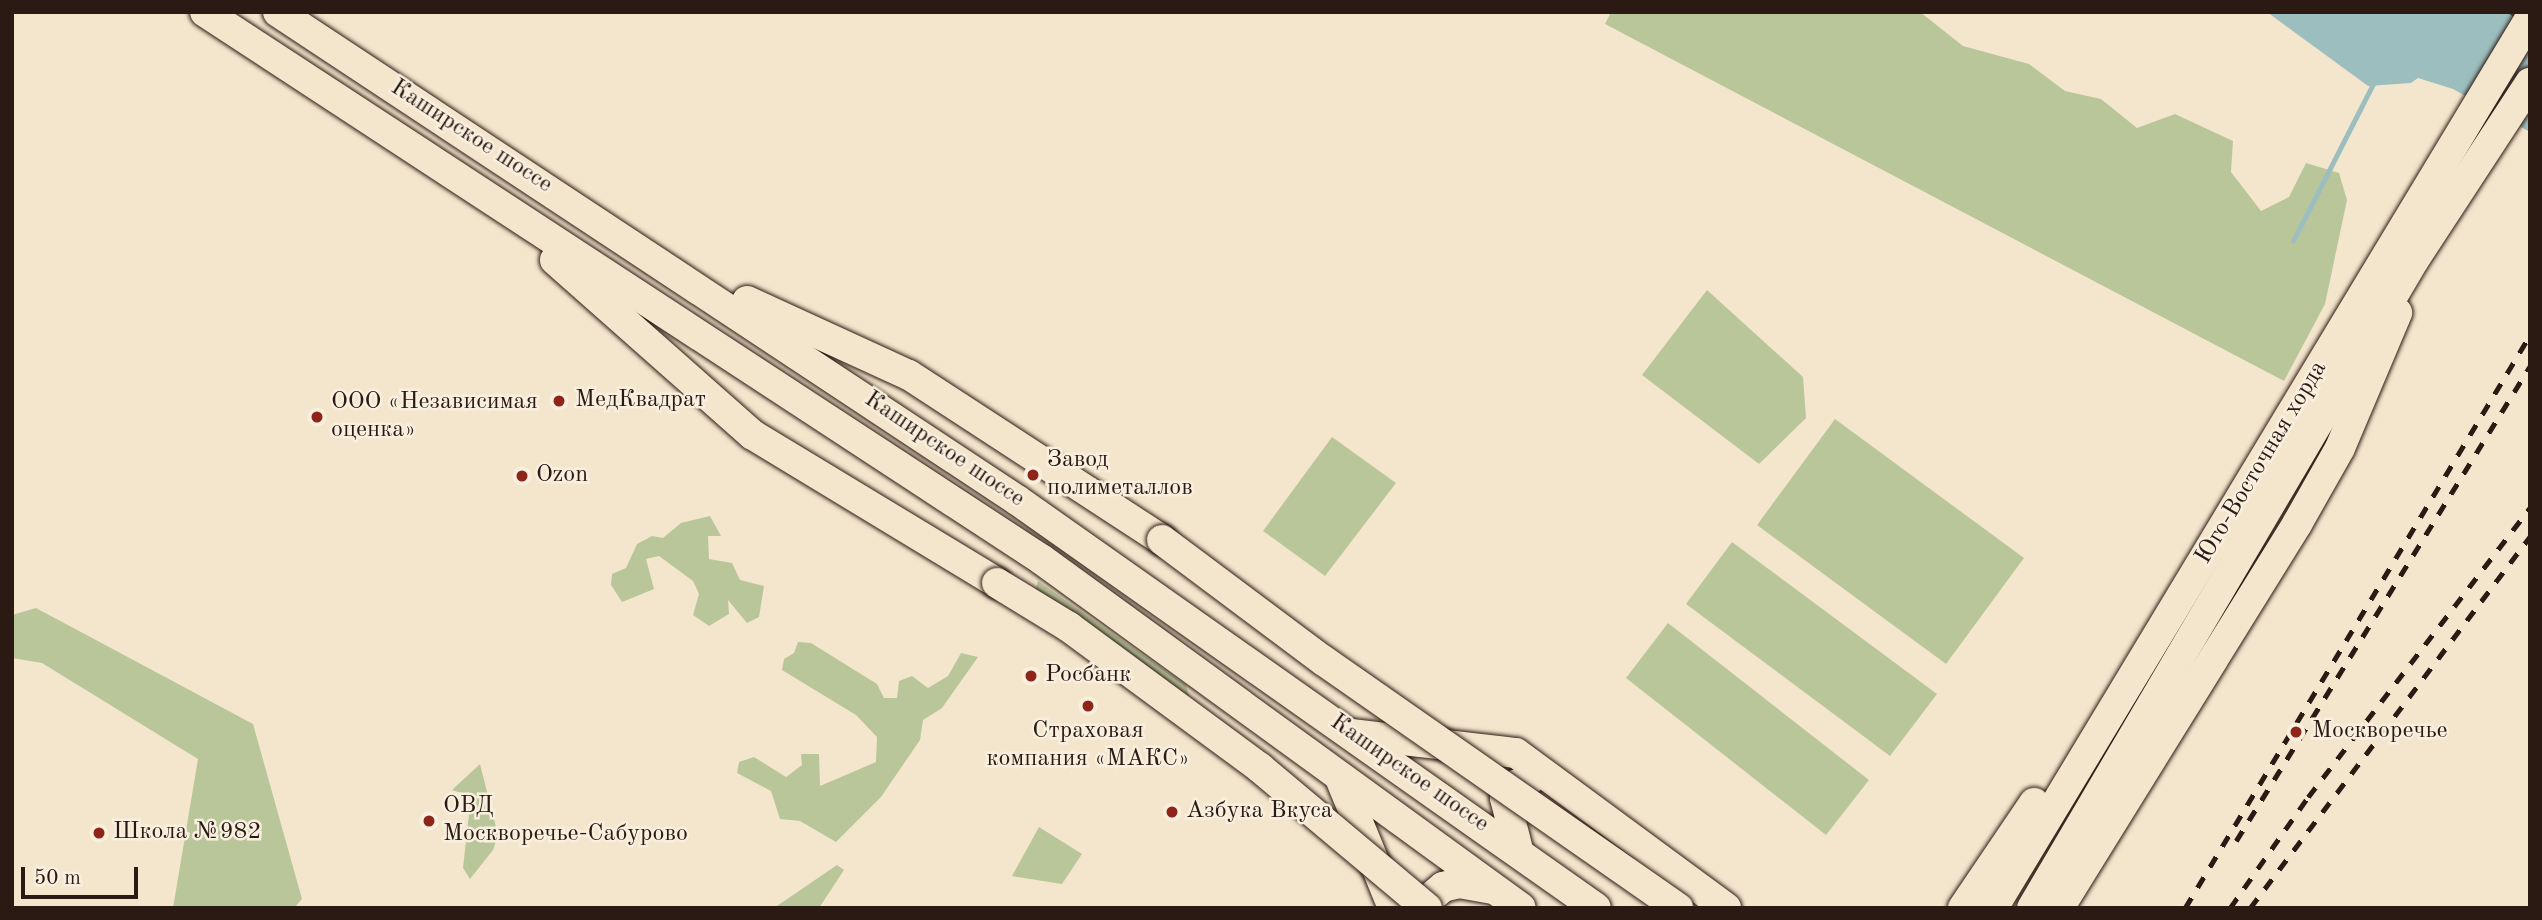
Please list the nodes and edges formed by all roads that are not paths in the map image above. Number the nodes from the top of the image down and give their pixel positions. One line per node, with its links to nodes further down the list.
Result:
1 (205, 12): 5 (main road, Каширское шоссе)
2 (278, 12): 7 (main road, Каширское шоссе)
3 (2530, 18): 8 (main road, Юго-Восточная хорда)
4 (2530, 83): 6 (main road, Юго-Восточная хорда)
5 (489, 201): 10 (main road, Каширское шоссе); 16 (main road, bridge)
6 (2414, 260): 23 (main road, Юго-Восточная хорда); 24 (main road)
7 (679, 272): 9 (main road, Каширское шоссе); 19 (main road, bridge)
8 (2190, 582): 21 (main road); 22 (main road, Юго-Восточная хорда)
9 (1350, 734): 11 (main road); 12 (main road, Каширское шоссе)
10 (1339, 774): 13 (main road, Каширское шоссе); 14 (main road)
11 (1566, 791): 12 (main road); 20 (main road)
12 (1518, 850): 18 (main road, Каширское шоссе)
13 (1496, 890): 15 (main road); 17 (main road, Каширское шоссе)
14 (1392, 908)
15 (1418, 908)
16 (1427, 908)
17 (1521, 908)
18 (1596, 908)
19 (1678, 908)
20 (1726, 908)
21 (1963, 908)
22 (1993, 908)
23 (2032, 908)
24 (2059, 908)

